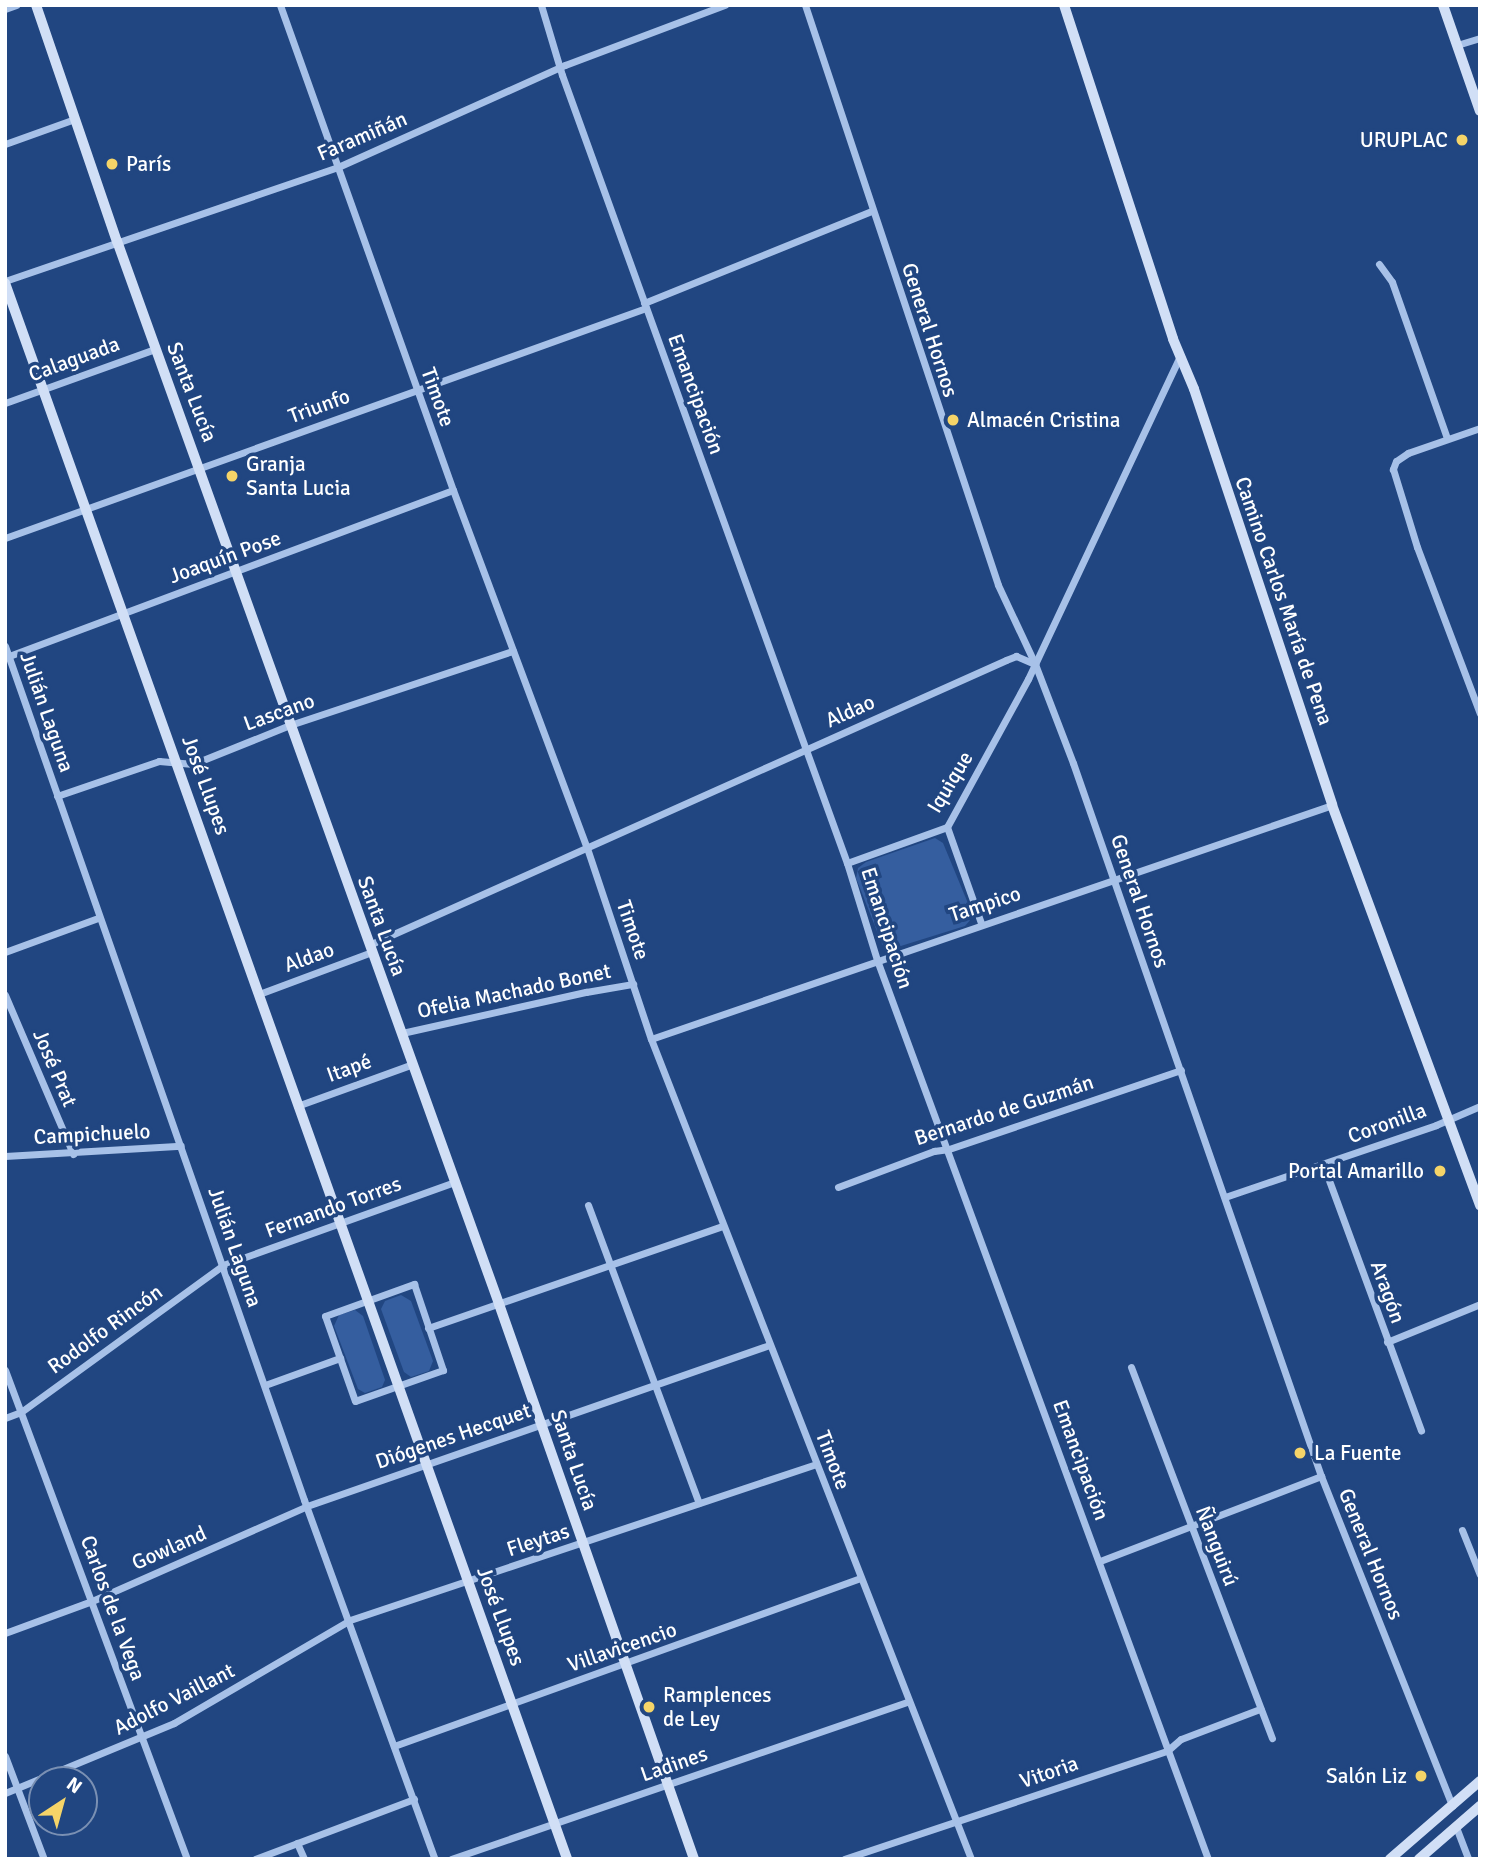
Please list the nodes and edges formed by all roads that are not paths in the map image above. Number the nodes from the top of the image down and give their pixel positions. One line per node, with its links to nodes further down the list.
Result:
1 (16, 5): 9 (street)
2 (36, 5): 14 (street, Santa Lucía)
3 (280, 5): 16 (street, Timote)
4 (541, 5): 12 (street, Emancipación)
5 (725, 5): 12 (street, Faramiñán)
6 (805, 5): 17 (street, General Hornos)
7 (1064, 5): 23 (street, Camino Carlos María de Pena)
8 (1443, 5): 11 (street)
9 (5, 9)
10 (1480, 38): 11 (street)
11 (1457, 45): 13 (street)
12 (560, 68): 16 (street, Faramiñán); 21 (street, Emancipación)
13 (1480, 111)
14 (75, 119): 15 (street); 18 (street, Santa Lucía)
15 (5, 144)
16 (338, 167): 18 (street, Faramiñán); 25 (street, Timote)
17 (872, 211): 21 (street, Triunfo); 38 (street, General Hornos)
18 (117, 241): 20 (street, Faramiñán); 22 (street, Santa Lucía)
19 (1379, 264): 28 (street)
20 (5, 282): 24 (street, José Llupes)
21 (645, 305): 25 (street, Triunfo); 41 (street, Emancipación)
22 (155, 349): 24 (street, Calaguada); 29 (street, Santa Lucía)
23 (1180, 356): 38 (street); 44 (street, Camino Carlos María de Pena)
24 (43, 389): 26 (street, Calaguada); 31 (street, José Llupes)
25 (416, 389): 29 (street, Triunfo); 30 (street, Timote)
26 (5, 402)
27 (1480, 428): 28 (street)
28 (1447, 438): 39 (street)
29 (200, 469): 31 (street, Triunfo); 33 (street, Santa Lucía)
30 (453, 490): 33 (street, Joaquín Pose); 36 (street, Timote)
31 (86, 509): 32 (street, Triunfo); 34 (street, José Llupes)
32 (5, 538)
33 (235, 571): 34 (street, Joaquín Pose); 40 (street, Santa Lucía)
34 (123, 613): 37 (street, Joaquín Pose); 42 (street, José Llupes)
35 (5, 646): 37 (street, Julián Laguna)
36 (513, 650): 40 (street, Lascano); 46 (street, Timote)
37 (9, 656): 43 (street, Julián Laguna)
38 (1035, 664): 41 (street, Aldao); 45 (street, Iquique); 48 (street, General Hornos)
39 (1480, 714)
40 (290, 725): 42 (street, Lascano); 51 (street, Santa Lucía)
41 (806, 750): 46 (street, Aldao); 47 (street, Emancipación)
42 (177, 763): 43 (street, Lascano); 55 (street, José Llupes)
43 (57, 796): 49 (street, Julián Laguna)
44 (1332, 805): 48 (street, Tampico); 63 (street, Camino Carlos María de Pena)
45 (947, 827): 47 (street, Iquique); 50 (street)
46 (587, 848): 51 (street, Aldao); 54 (street, Timote)
47 (847, 863): 53 (street, Emancipación)
48 (1114, 881): 50 (street, Tampico); 60 (street, General Hornos)
49 (98, 918): 52 (street); 64 (street, Julián Laguna)
50 (981, 923): 53 (street, Tampico)
51 (370, 949): 55 (street, Aldao); 57 (street, Santa Lucía)
52 (5, 952)
53 (877, 960): 58 (street, Tampico); 65 (street, Emancipación)
54 (633, 985): 57 (street, Ofelia Machado Bonet); 58 (street, Timote)
55 (259, 994): 61 (street, José Llupes)
56 (5, 995): 66 (street, José Prat)
57 (402, 1033): 59 (street, Santa Lucía)
58 (651, 1038): 75 (street, Timote)
59 (412, 1064): 61 (street, Itapé); 69 (street, Santa Lucía)
60 (1181, 1070): 65 (street, Bernardo de Guzmán); 71 (street, General Hornos)
61 (297, 1106): 74 (street, José Llupes)
62 (1480, 1106): 63 (street, Coronilla)
63 (1446, 1120): 68 (street, Coronilla); 73 (street, Camino Carlos María de Pena)
64 (181, 1146): 66 (street, Campichuelo); 76 (street, Julián Laguna)
65 (948, 1149): 70 (street, Bernardo de Guzmán); 102 (street, Emancipación)
66 (73, 1154): 67 (street, Campichuelo)
67 (5, 1156)
68 (1323, 1164): 71 (street, Coronilla); 82 (street, Aragón)
69 (455, 1182): 74 (street, Fernando Torres); 79 (street, Santa Lucía)
70 (838, 1187)
71 (1225, 1197): 96 (street, General Hornos)
72 (588, 1205): 77 (street)
73 (1480, 1206)
74 (341, 1223): 76 (street, Fernando Torres); 78 (street, José Llupes)
75 (723, 1226): 77 (street); 83 (street, Timote)
76 (223, 1265): 88 (street, Julián Laguna); 90 (street, Rodolfo Rincón)
77 (613, 1267): 79 (street); 87 (street)
78 (368, 1300): 81 (street); 84 (street); 89 (street, José Llupes)
79 (499, 1304): 81 (street); 92 (street, Santa Lucía)
80 (1480, 1304): 82 (street)
81 (428, 1328): 89 (street)
82 (1387, 1342): 93 (street, Aragón)
83 (769, 1345): 87 (street, Diógenes Hecquet); 95 (street, Timote)
84 (340, 1358): 88 (street); 89 (street)
85 (1130, 1367): 99 (street, Ñanguirú)
86 (5, 1370): 90 (street, Carlos de la Vega)
87 (654, 1383): 92 (street, Diógenes Hecquet); 97 (street)
88 (265, 1385): 98 (street, Julián Laguna)
89 (398, 1387): 94 (street, José Llupes)
90 (21, 1412): 91 (street, Rodolfo Rincón); 106 (street, Carlos de la Vega)
91 (5, 1418)
92 (541, 1424): 94 (street, Diógenes Hecquet); 101 (street, Santa Lucía)
93 (1421, 1431)
94 (425, 1464): 98 (street, Diógenes Hecquet); 105 (street, José Llupes)
95 (816, 1464): 97 (street, Fleytas); 104 (street, Timote)
96 (1321, 1476): 99 (street); 123 (street, General Hornos)
97 (699, 1503): 101 (street, Fleytas)
98 (307, 1506): 106 (street, Gowland); 107 (street, Julián Laguna)
99 (1191, 1527): 102 (street); 112 (street, Ñanguirú)
100 (1462, 1530): 103 (street)
101 (583, 1544): 105 (street, Fleytas); 109 (street, Santa Lucía)
102 (1100, 1561): 116 (street, Emancipación)
103 (1480, 1575)
104 (860, 1578): 109 (street, Villavicencio); 110 (street, Timote)
105 (467, 1579): 107 (street, Fleytas); 111 (street, José Llupes)
106 (92, 1601): 108 (street, Gowland); 113 (street, Carlos de la Vega)
107 (350, 1620): 113 (street, Adolfo Vaillant); 115 (street, Julián Laguna)
108 (5, 1633)
109 (627, 1664): 111 (street, Villavicencio); 119 (street, Santa Lucía)
110 (908, 1702): 119 (street, Ladines); 125 (street, Timote)
111 (512, 1704): 115 (street, Villavicencio); 126 (street, José Llupes)
112 (1260, 1709): 114 (street, Ñanguirú); 116 (street, Vitoria)
113 (142, 1738): 120 (street, Adolfo Vaillant); 130 (street, Carlos de la Vega)
114 (1272, 1738)
115 (394, 1746): 122 (street, Julián Laguna)
116 (1167, 1751): 125 (street, Vitoria); 139 (street, Emancipación)
117 (5, 1756): 120 (street)
118 (1480, 1782): 123 (street)
119 (669, 1784): 126 (street, Ladines); 136 (street, Santa Lucía)
120 (17, 1788): 121 (street, Adolfo Vaillant); 129 (street)
121 (5, 1793)
122 (414, 1799): 128 (street); 133 (street, Julián Laguna)
123 (1452, 1805): 140 (street)
124 (1480, 1806): 127 (street)
125 (957, 1822): 137 (street, Vitoria); 138 (street, Timote)
126 (554, 1823): 134 (street, Ladines); 135 (street, José Llupes)
127 (1456, 1827): 141 (street); 142 (street)
128 (297, 1843): 131 (street); 132 (street)
129 (44, 1859)
130 (187, 1859)
131 (255, 1859)
132 (304, 1859)
133 (435, 1859)
134 (451, 1859)
135 (567, 1859)
136 (694, 1859)
137 (844, 1859)
138 (971, 1859)
139 (1208, 1859)
140 (1390, 1859)
141 (1419, 1859)
142 (1468, 1859)

